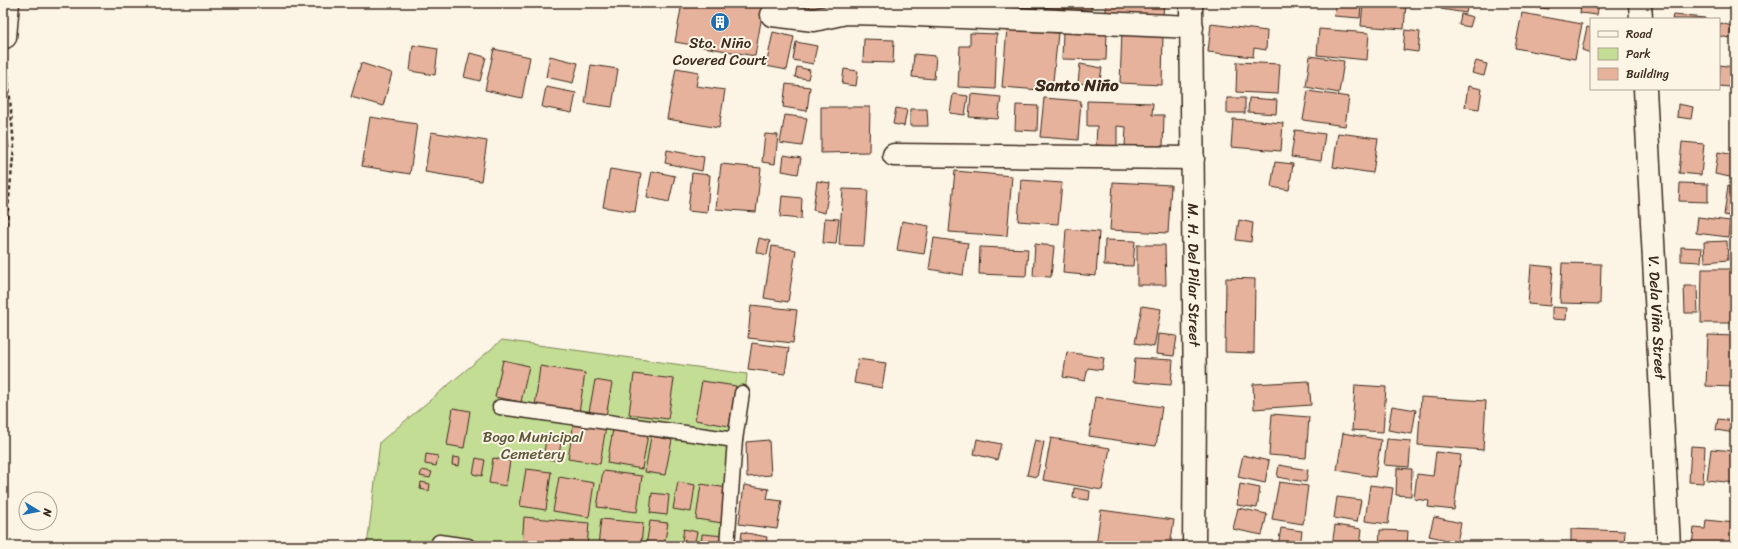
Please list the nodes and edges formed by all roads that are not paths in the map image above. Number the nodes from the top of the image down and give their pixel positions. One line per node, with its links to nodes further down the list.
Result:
1 (8, 3): 8 (street)
2 (1191, 3): 7 (street, M. H. Del Pilar Street)
3 (1640, 3): 6 (street)
4 (849, 8): 5 (street); 7 (street)
5 (772, 15)
6 (1641, 18)
7 (1192, 27): 11 (street, M. H. Del Pilar Street)
8 (4, 36)
9 (1645, 90): 19 (street, V. Dela Viña Street)
10 (894, 155): 11 (street)
11 (1193, 158): 18 (street, M. H. Del Pilar Street)
12 (742, 393): 14 (lane)
13 (500, 407): 14 (lane)
14 (735, 440): 17 (lane)
15 (439, 542): 16 (lane)
16 (468, 546)
17 (727, 546)
18 (1194, 546)
19 (1670, 546)

